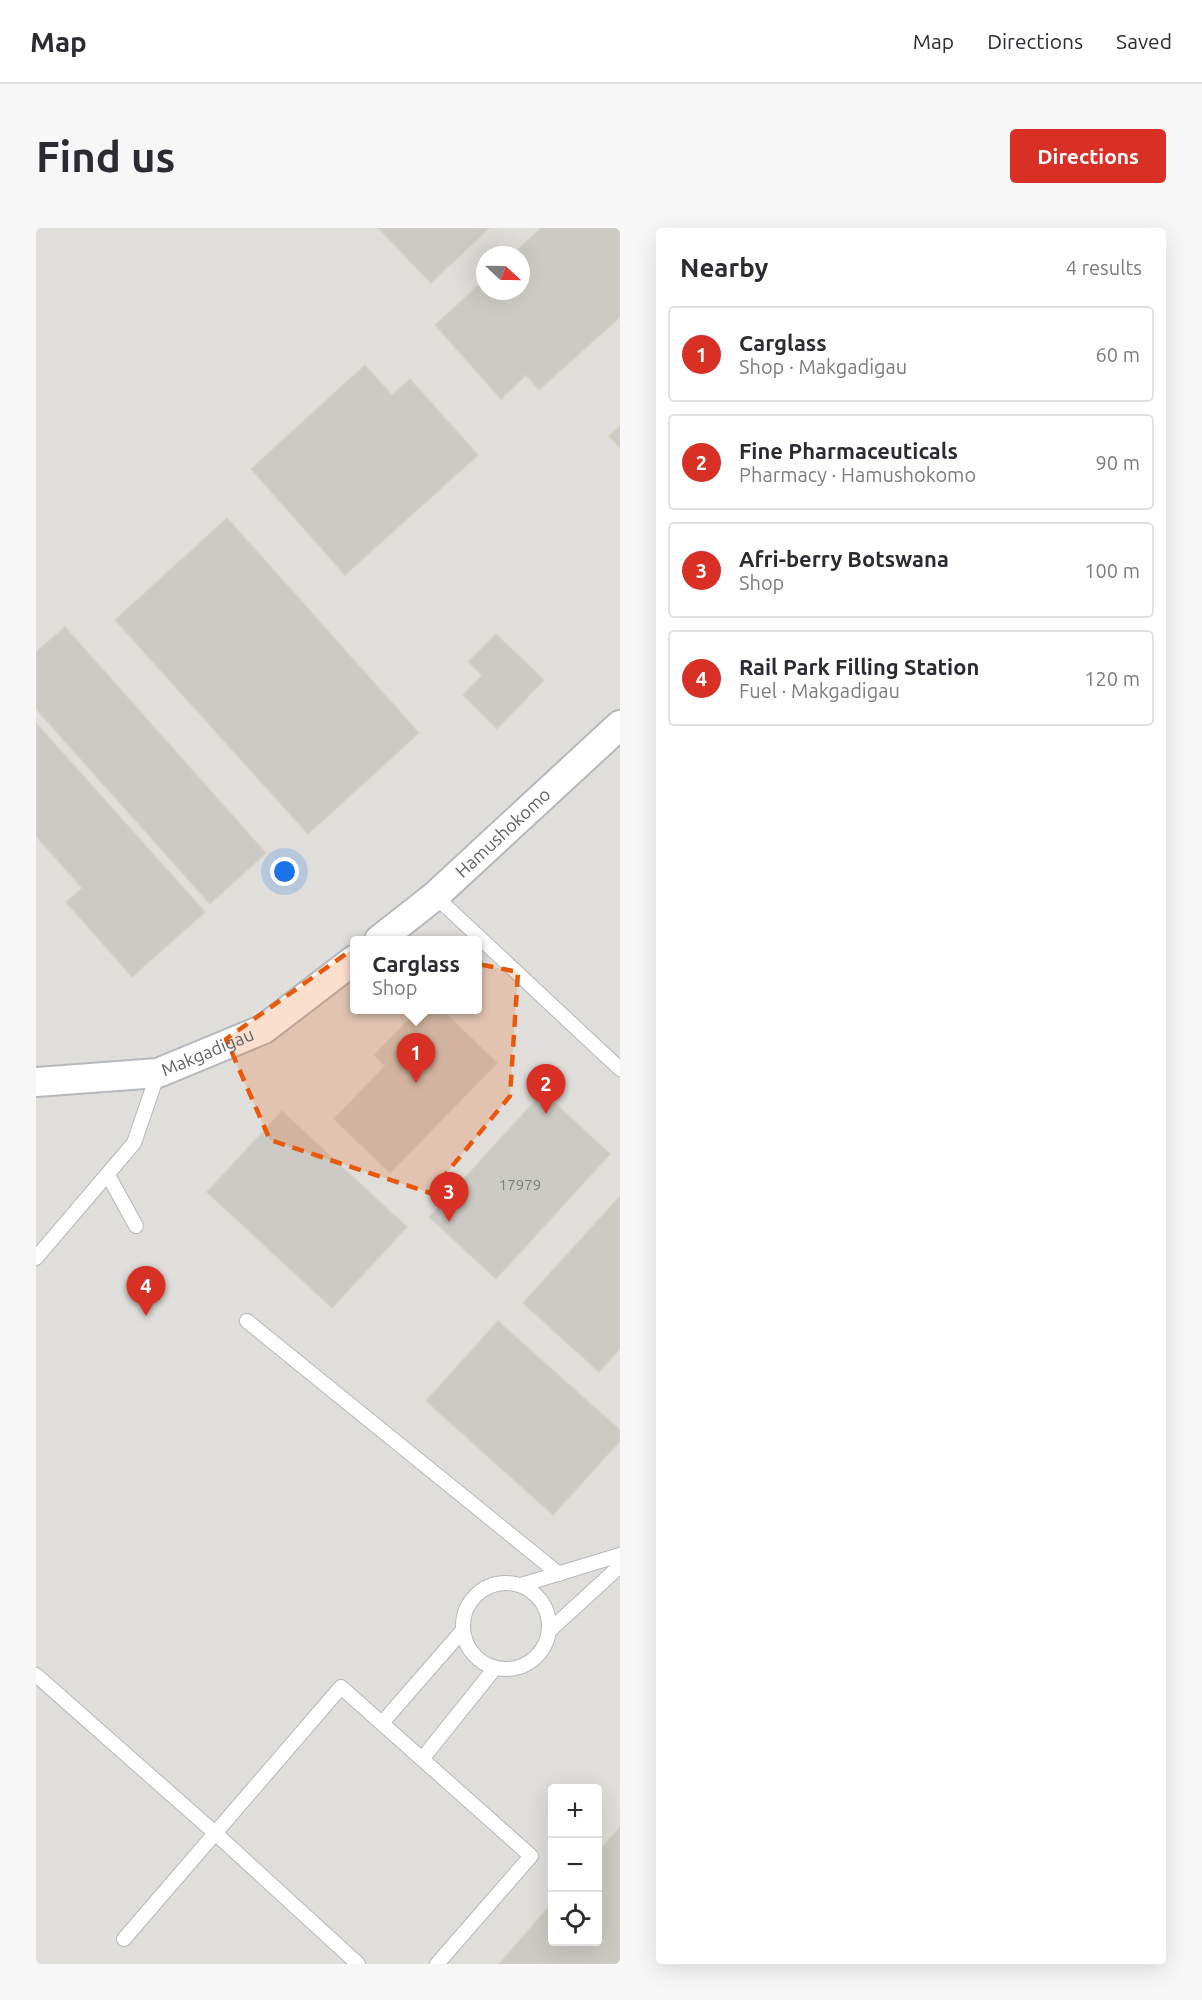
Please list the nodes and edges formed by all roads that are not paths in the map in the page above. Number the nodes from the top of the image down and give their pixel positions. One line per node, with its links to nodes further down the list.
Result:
1 (620, 725): 2 (street, Hamushokomo)
2 (435, 896): 3 (street, Hamushokomo); 4 (lane)
3 (385, 936)
4 (478, 936)
5 (482, 940): 7 (lane)
6 (350, 963): 8 (street, Makgadigau)
7 (620, 1069)
8 (158, 1073): 9 (street, Makgadigau); 10 (lane)
9 (36, 1082)
10 (108, 1174): 11 (lane); 12 (lane)
11 (136, 1226)
12 (36, 1258)
13 (247, 1321): 16 (lane)
14 (620, 1555): 16 (lane)
15 (620, 1566): 19 (lane)
16 (559, 1574): 17 (lane)
17 (521, 1585): 18 (lane); 19 (lane)
18 (463, 1630): 20 (lane); 22 (lane)
19 (549, 1631): 20 (lane)
20 (495, 1668): 23 (lane)
21 (36, 1675): 24 (lane)
22 (382, 1723): 23 (lane); 24 (lane)
23 (422, 1759): 27 (lane)
24 (215, 1833): 25 (lane); 26 (lane)
25 (124, 1939)
26 (358, 1964)
27 (437, 1964)

